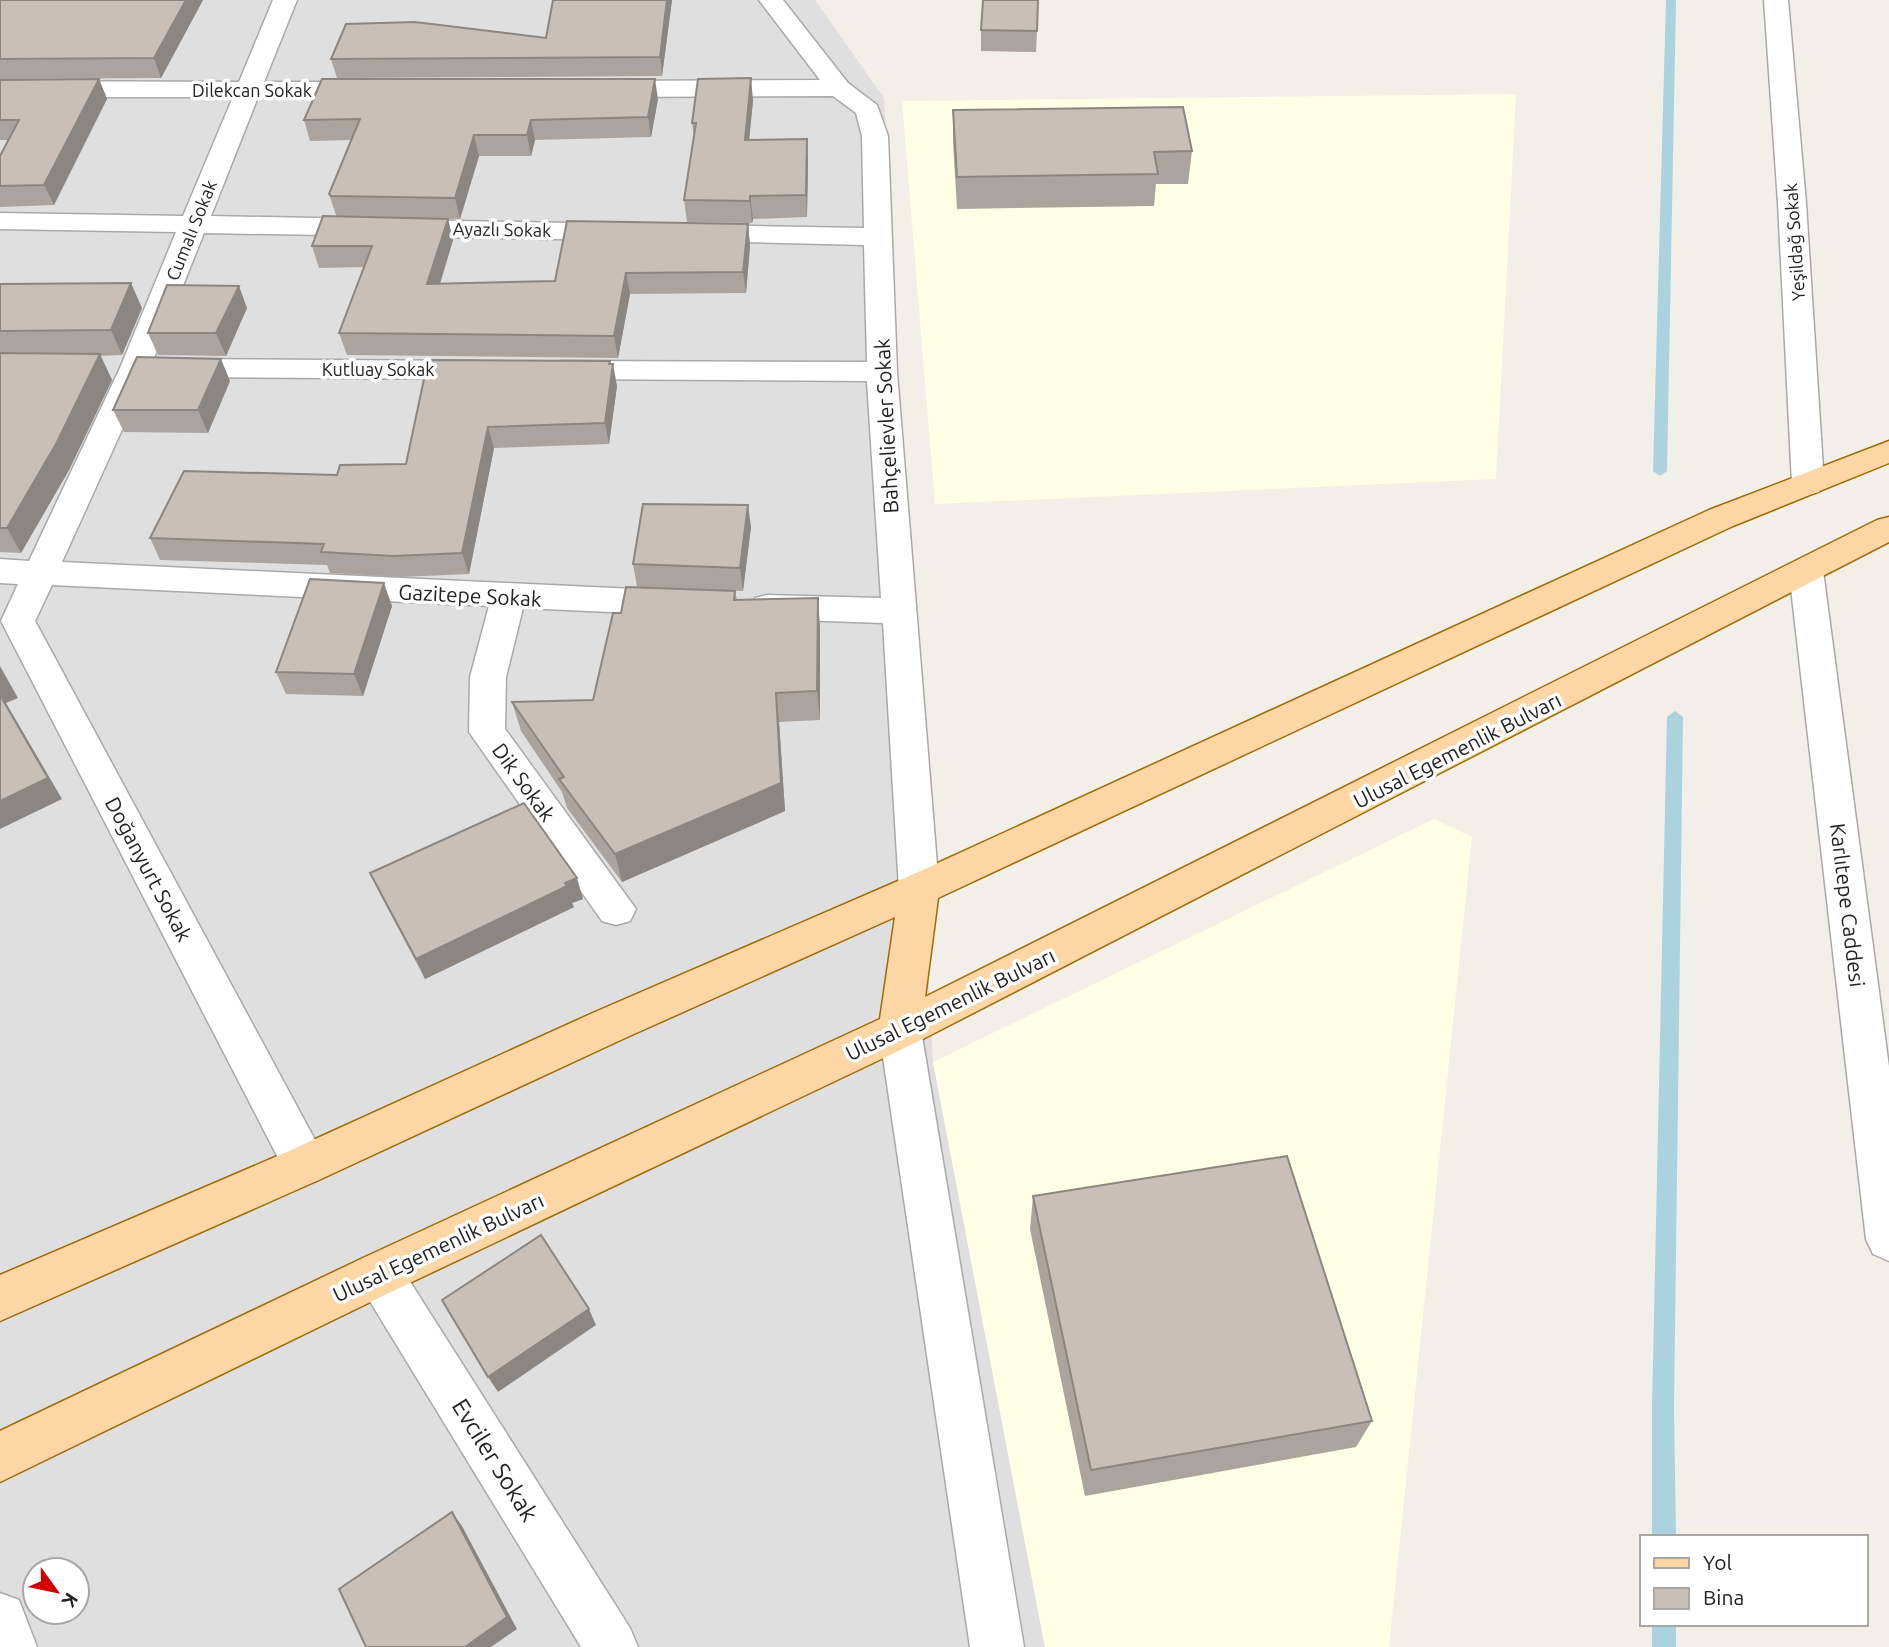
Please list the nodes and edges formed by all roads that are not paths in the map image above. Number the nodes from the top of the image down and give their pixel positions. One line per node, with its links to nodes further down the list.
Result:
1 (285, 0): 8 (street, Cumalı Sokak)
2 (771, 0): 4 (street, Bahçelievler Sokak)
3 (1776, 0): 17 (street, Yeşildağ Sokak)
4 (839, 88): 6 (street); 13 (street, Bahçelievler Sokak)
5 (0, 89): 8 (street, Dilekcan Sokak)
6 (578, 89)
7 (399, 90): 8 (street, Dilekcan Sokak)
8 (247, 91): 10 (street, Cumalı Sokak)
9 (0, 221): 10 (street, Ayazlı Sokak)
10 (194, 223): 11 (street, Ayazlı Sokak); 14 (street, Cumalı Sokak)
11 (640, 232)
12 (668, 233): 13 (street)
13 (877, 237): 15 (street, Bahçelievler Sokak)
14 (121, 368): 15 (street, Kutluay Sokak); 21 (street, Cumalı Sokak)
15 (882, 372): 23 (street, Bahçelievler Sokak)
16 (1889, 451): 17 (main road)
17 (1808, 484): 25 (main road)
18 (1889, 528): 20 (main road, Ulusal Egemenlik Bulvarı)
19 (0, 571): 21 (street, Gazitepe Sokak)
20 (1806, 571): 27 (main road, Ulusal Egemenlik Bulvarı); 29 (street, Karlıtepe Caddesi)
21 (42, 573): 22 (street, Gazitepe Sokak); 24 (street, Doğanyurt Sokak)
22 (509, 597): 23 (street, Gazitepe Sokak); 26 (street, Dik Sokak)
23 (898, 611): 25 (street, Bahçelievler Sokak)
24 (9, 625): 28 (street, Doğanyurt Sokak)
25 (919, 889): 27 (main road); 28 (main road)
26 (616, 909)
27 (900, 1030): 30 (main road, Ulusal Egemenlik Bulvarı); 36 (street)
28 (305, 1165): 31 (main road)
29 (1889, 1239)
30 (379, 1274): 32 (main road, Ulusal Egemenlik Bulvarı); 35 (street, Evciler Sokak)
31 (0, 1298)
32 (0, 1457)
33 (0, 1619): 34 (street)
34 (9, 1647)
35 (611, 1647)
36 (997, 1647)

